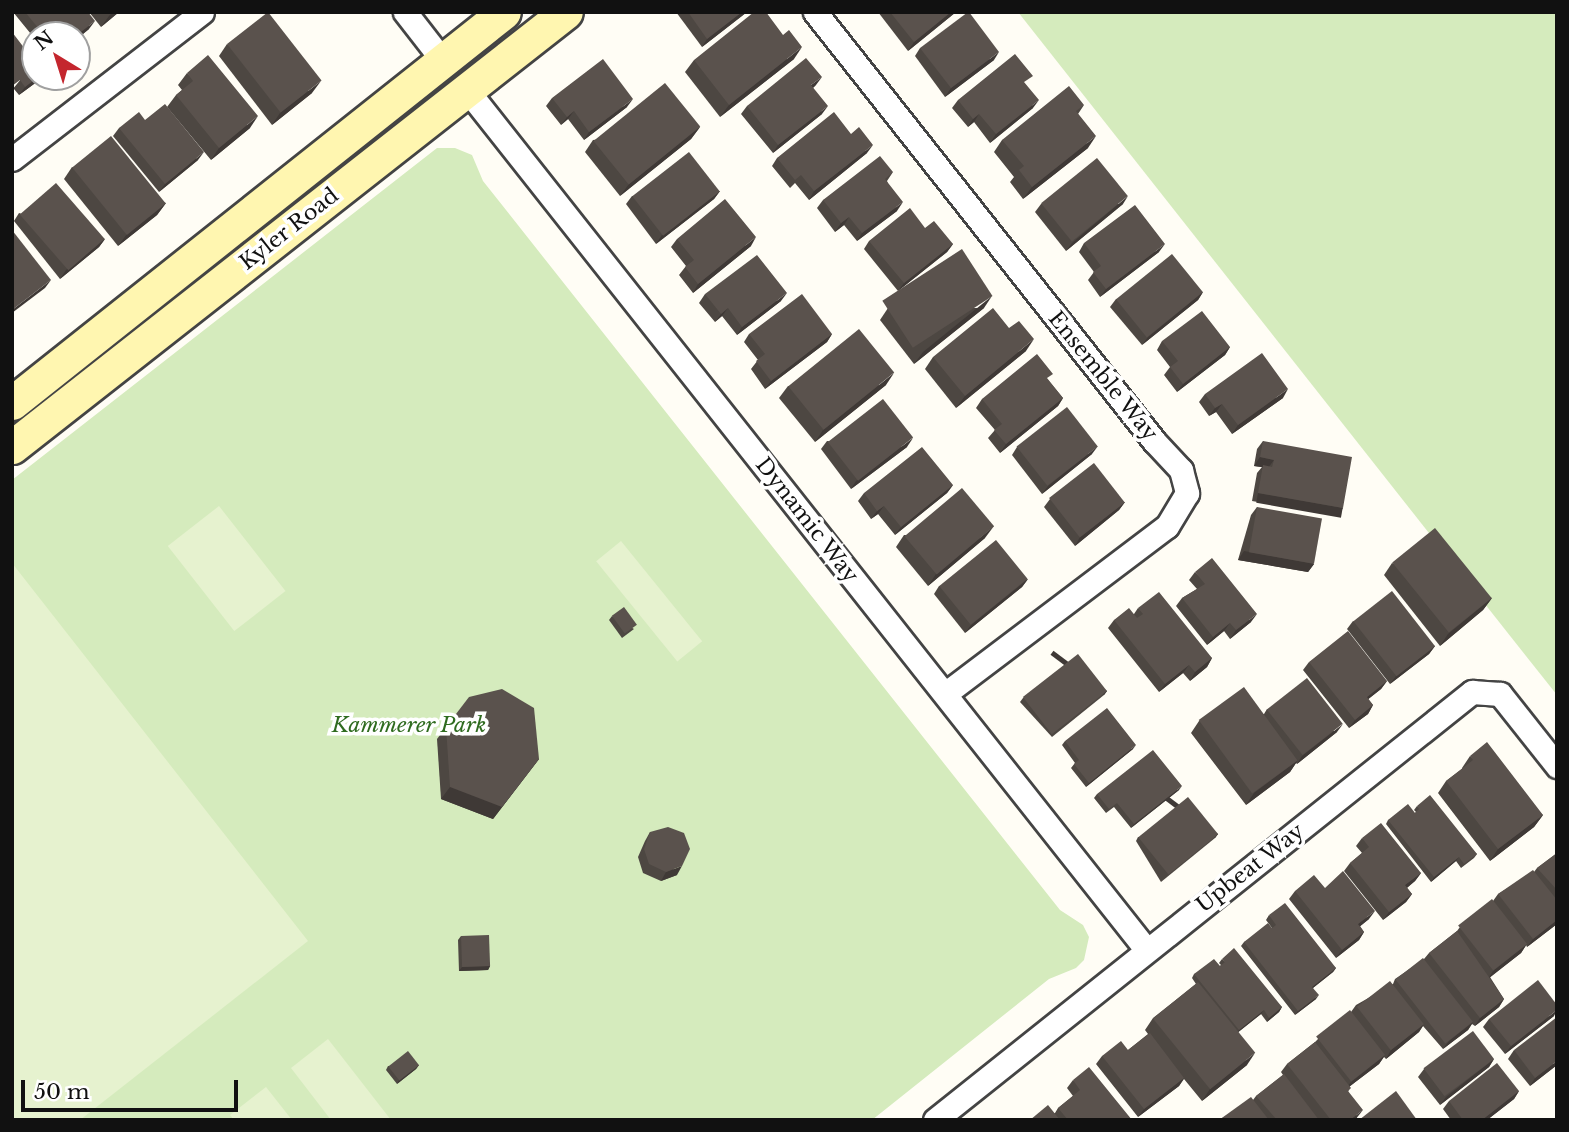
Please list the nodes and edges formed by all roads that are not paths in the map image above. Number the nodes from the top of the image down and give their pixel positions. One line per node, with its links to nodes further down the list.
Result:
1 (202, 12): 9 (street)
2 (405, 12): 7 (street)
3 (504, 12): 7 (street, Kyler Road)
4 (534, 12): 8 (street)
5 (566, 12): 8 (street, Kyler Road)
6 (815, 12): 13 (street, Ensemble Way)
7 (443, 61): 10 (street); 11 (street, Kyler Road)
8 (467, 90): 10 (street, Kyler Road); 13 (street, Dynamic Way)
9 (12, 159)
10 (228, 277): 12 (street, Kyler Road)
11 (12, 403)
12 (12, 447)
13 (945, 695): 15 (street, Dynamic Way)
14 (1557, 766): 15 (street, Upbeat Way)
15 (1146, 949): 16 (street, Upbeat Way)
16 (934, 1120)

